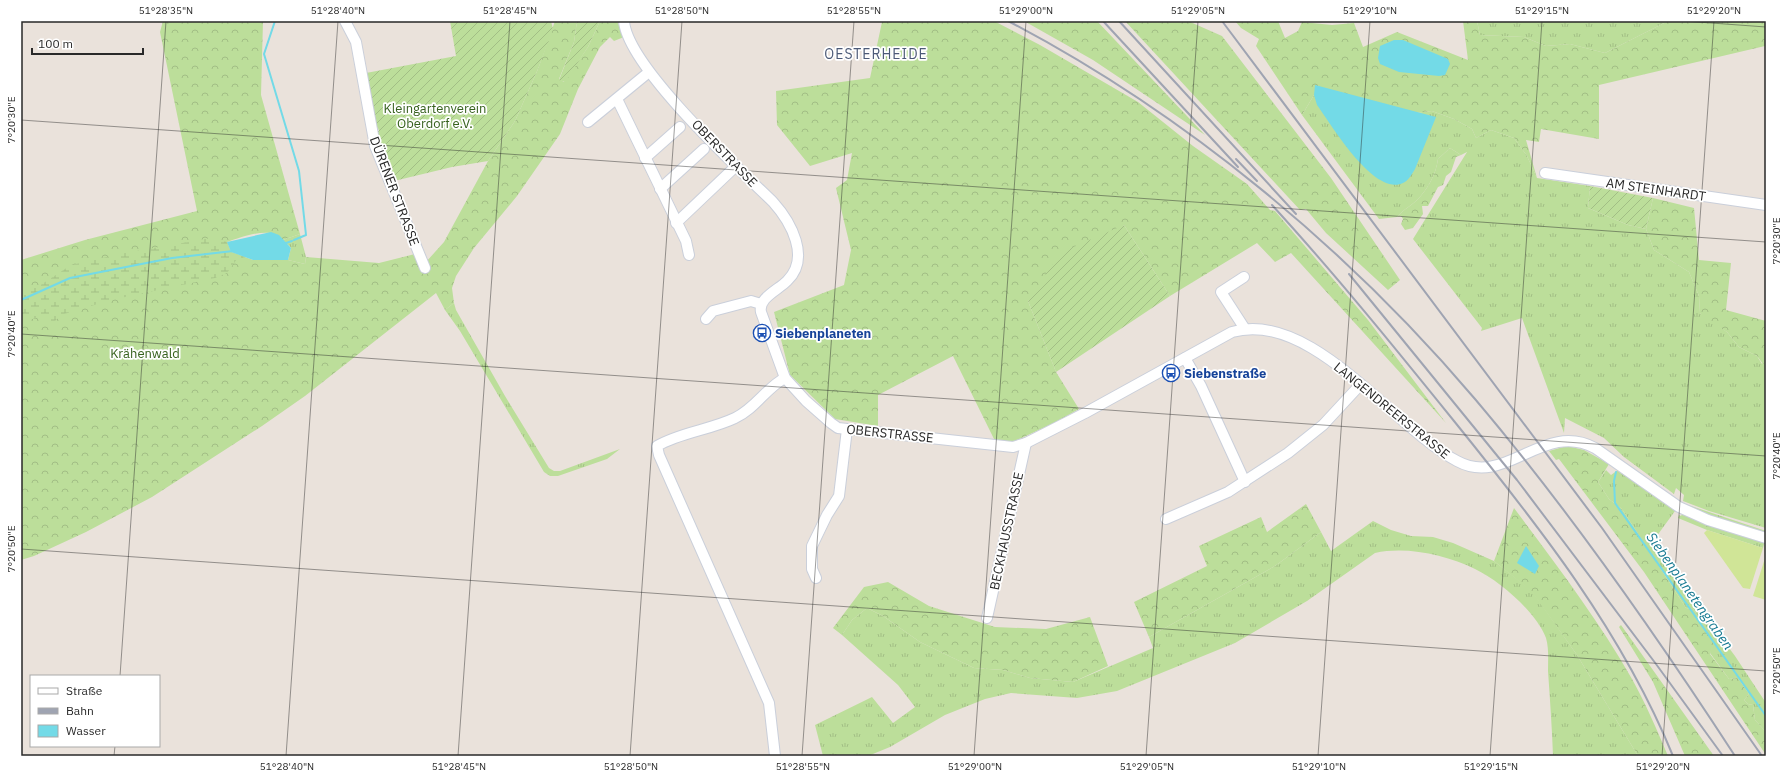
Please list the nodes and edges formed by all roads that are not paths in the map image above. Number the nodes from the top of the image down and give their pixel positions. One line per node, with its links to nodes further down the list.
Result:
1 (344, 21): 15 (street, DÜRENER STRASSE)
2 (624, 21): 3 (street, OBERSTRASSE)
3 (649, 72): 4 (street); 6 (street, OBERSTRASSE)
4 (616, 99): 5 (street); 8 (street)
5 (588, 122)
6 (684, 123): 8 (street); 9 (street, OBERSTRASSE)
7 (704, 149): 11 (street)
8 (645, 158): 11 (street)
9 (736, 166): 13 (street); 17 (street, OBERSTRASSE)
10 (1545, 173): 12 (street, AM STEINHARDT)
11 (660, 189): 13 (street)
12 (1766, 205)
13 (676, 223): 14 (street)
14 (689, 255)
15 (425, 268)
16 (1244, 277): 19 (street)
17 (761, 304): 18 (street); 21 (street, OBERSTRASSE)
18 (706, 319)
19 (1245, 329): 20 (street, LANGENDREERSTRASSE); 22 (street, LANGENDREERSTRASSE)
20 (1185, 358): 23 (street, LANGENDREERSTRASSE); 26 (street)
21 (785, 378): 24 (street, OBERSTRASSE); 31 (street)
22 (1360, 385): 26 (street); 28 (street, LANGENDREERSTRASSE)
23 (1085, 413): 25 (street, OBERSTRASSE)
24 (847, 429): 25 (street, OBERSTRASSE); 29 (street)
25 (1026, 443): 30 (street, BECKHAUSSTRASSE)
26 (1245, 482): 27 (street)
27 (1166, 519)
28 (1766, 538)
29 (816, 578)
30 (987, 618)
31 (775, 756)

